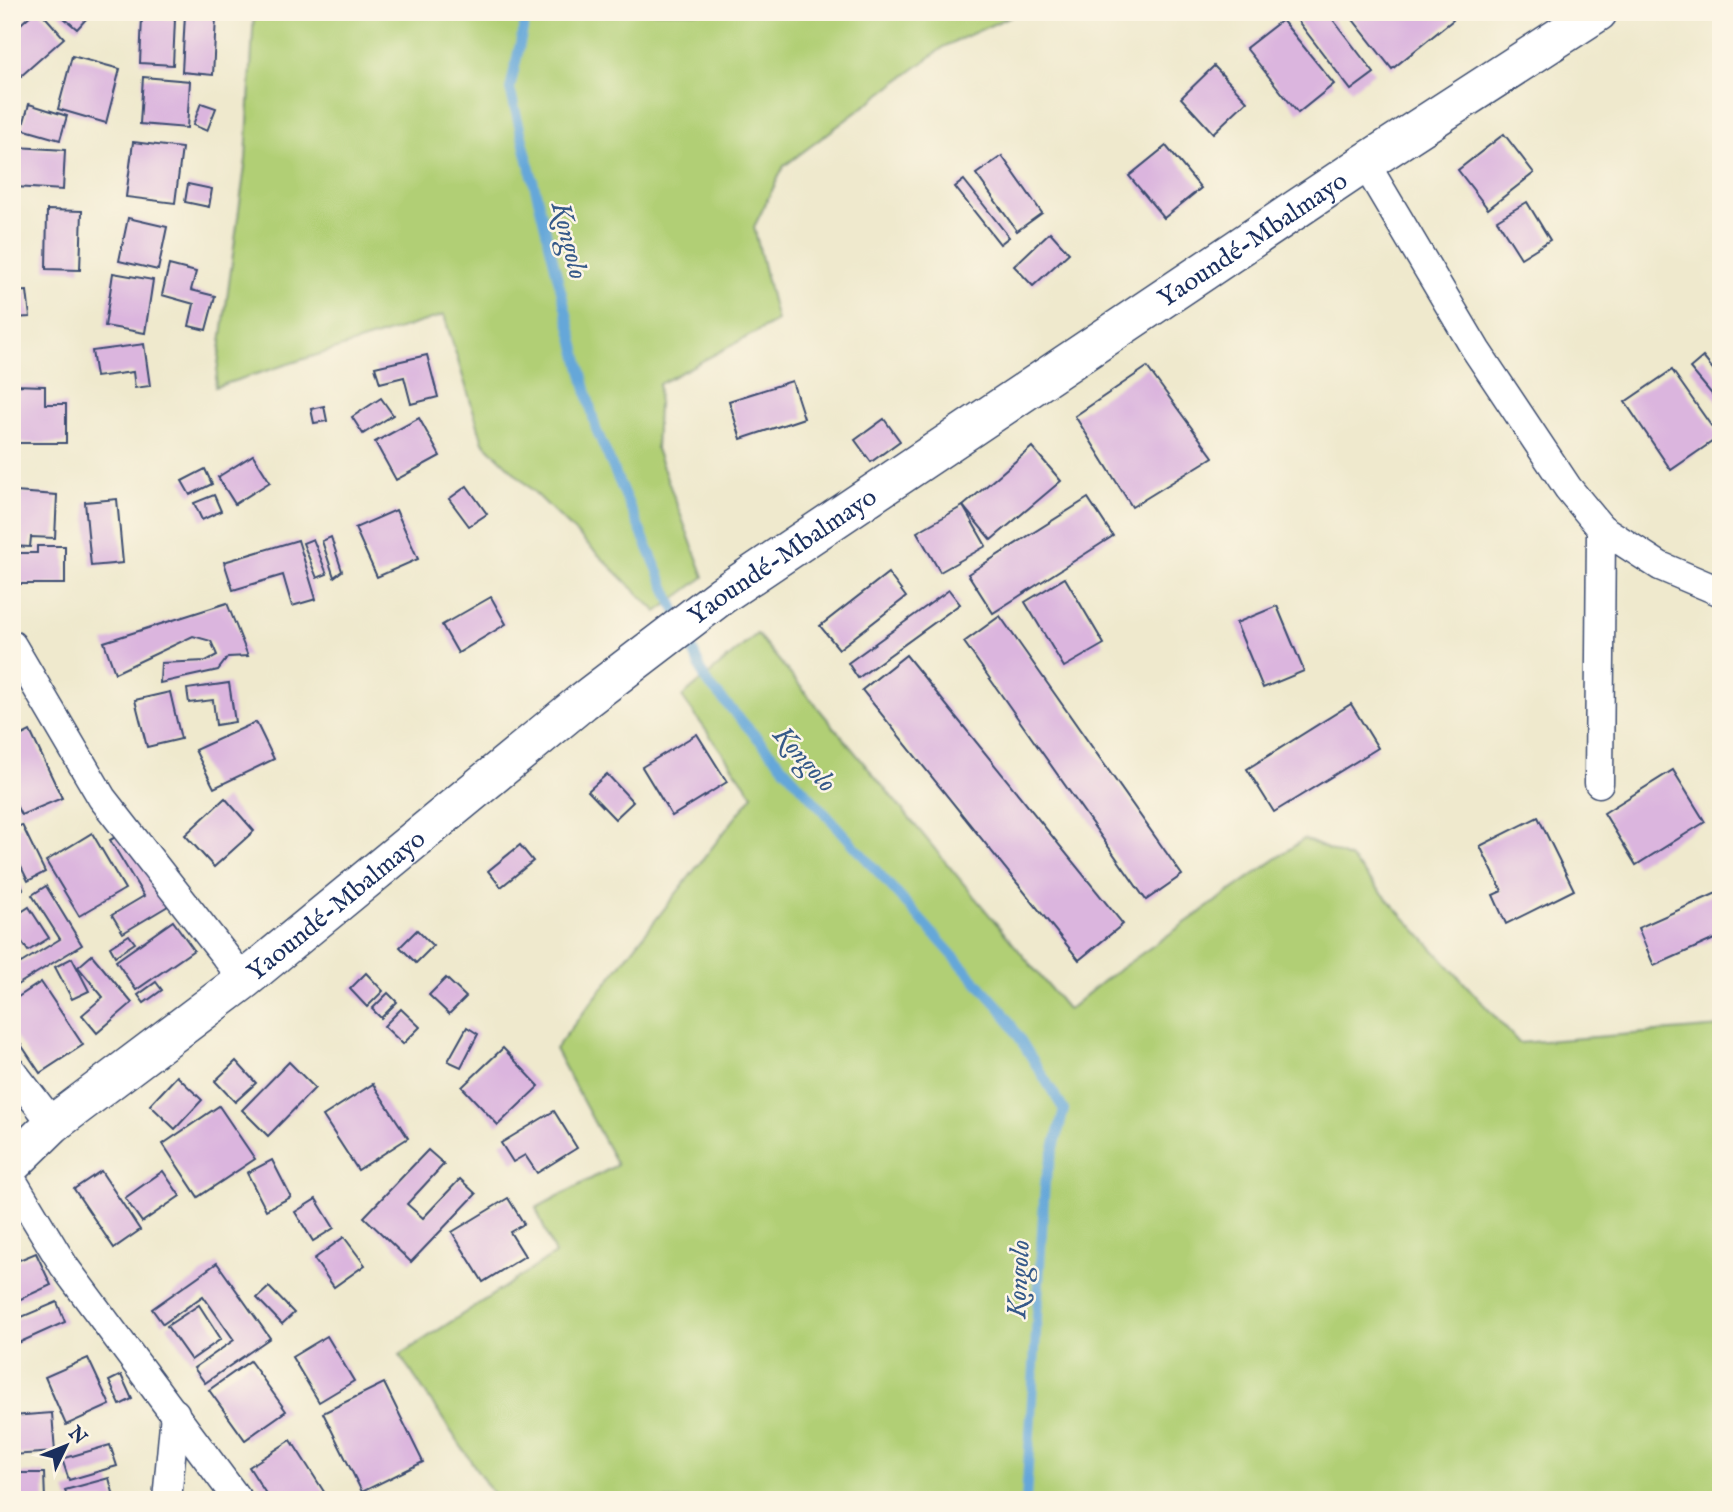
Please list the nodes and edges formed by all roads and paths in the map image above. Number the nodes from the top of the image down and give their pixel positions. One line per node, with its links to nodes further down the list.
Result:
1 (1598, 12): 2 (highway, Yaoundé-Mbalmayo)
2 (1365, 163): 3 (street); 7 (highway, Yaoundé-Mbalmayo)
3 (1601, 528): 4 (street); 6 (street)
4 (1721, 592)
5 (12, 645): 7 (street)
6 (1598, 783)
7 (244, 980): 9 (highway, Yaoundé-Mbalmayo)
8 (12, 1071): 9 (street)
9 (53, 1124): 10 (highway, Yaoundé-Mbalmayo)
10 (12, 1164)
11 (12, 1180): 12 (street)
12 (175, 1412): 13 (street); 14 (street)
13 (167, 1500)
14 (238, 1500)

